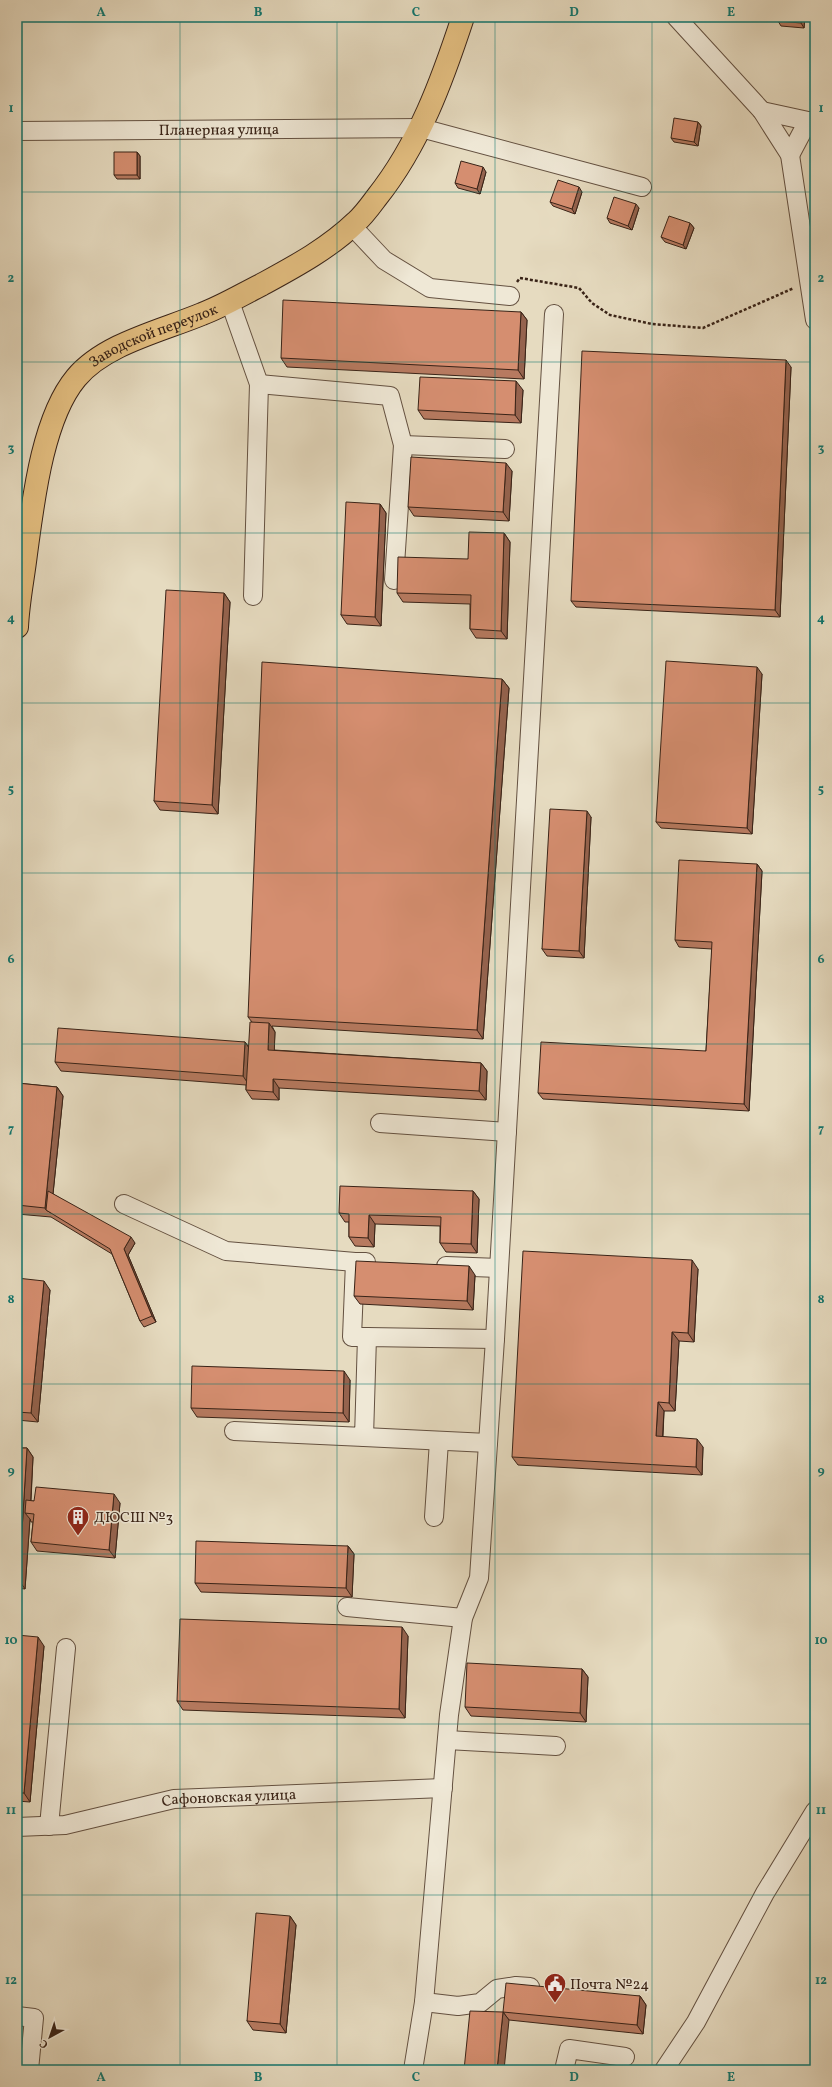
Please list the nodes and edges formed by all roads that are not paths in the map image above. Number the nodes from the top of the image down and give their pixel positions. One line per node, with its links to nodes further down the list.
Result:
1 (463, 17): 5 (main road, Заводской переулок)
2 (676, 17): 3 (street)
3 (762, 111): 4 (street); 7 (street)
4 (811, 121): 7 (street)
5 (421, 128): 6 (street, Планерная улица); 8 (street, Планерная улица); 9 (main road, Заводской переулок)
6 (17, 131)
7 (790, 155): 13 (street)
8 (642, 187)
9 (352, 226): 10 (street); 11 (main road, Заводской переулок)
10 (510, 296)
11 (230, 302): 14 (street); 19 (main road, Заводской переулок)
12 (554, 314): 21 (street)
13 (815, 320)
14 (259, 384): 15 (street); 18 (street)
15 (403, 445): 16 (street); 17 (street)
16 (505, 449)
17 (394, 580)
18 (253, 596)
19 (17, 620)
20 (380, 1123): 21 (street)
21 (507, 1132): 26 (street)
22 (124, 1204): 23 (street)
23 (355, 1262): 24 (street); 27 (street)
24 (385, 1263)
25 (431, 1265): 26 (street)
26 (499, 1268): 28 (street)
27 (367, 1337): 28 (street); 30 (street)
28 (495, 1339): 32 (street)
29 (234, 1431): 30 (street)
30 (364, 1437): 31 (street)
31 (439, 1441): 32 (street); 33 (street)
32 (488, 1443): 35 (street)
33 (434, 1518)
34 (347, 1607): 35 (street)
35 (463, 1618): 37 (street)
36 (66, 1648): 41 (street)
37 (447, 1740): 38 (street); 39 (street)
38 (556, 1746)
39 (443, 1788): 41 (street, Сафоновская улица); 44 (street)
40 (815, 1811): 50 (street)
41 (48, 1826): 42 (street, Сафоновская улица)
42 (17, 1827)
43 (545, 1988): 44 (street)
44 (424, 2002): 48 (street)
45 (17, 2016): 47 (street)
46 (625, 2057): 49 (street)
47 (29, 2070)
48 (413, 2070)
49 (564, 2070)
50 (664, 2070)

